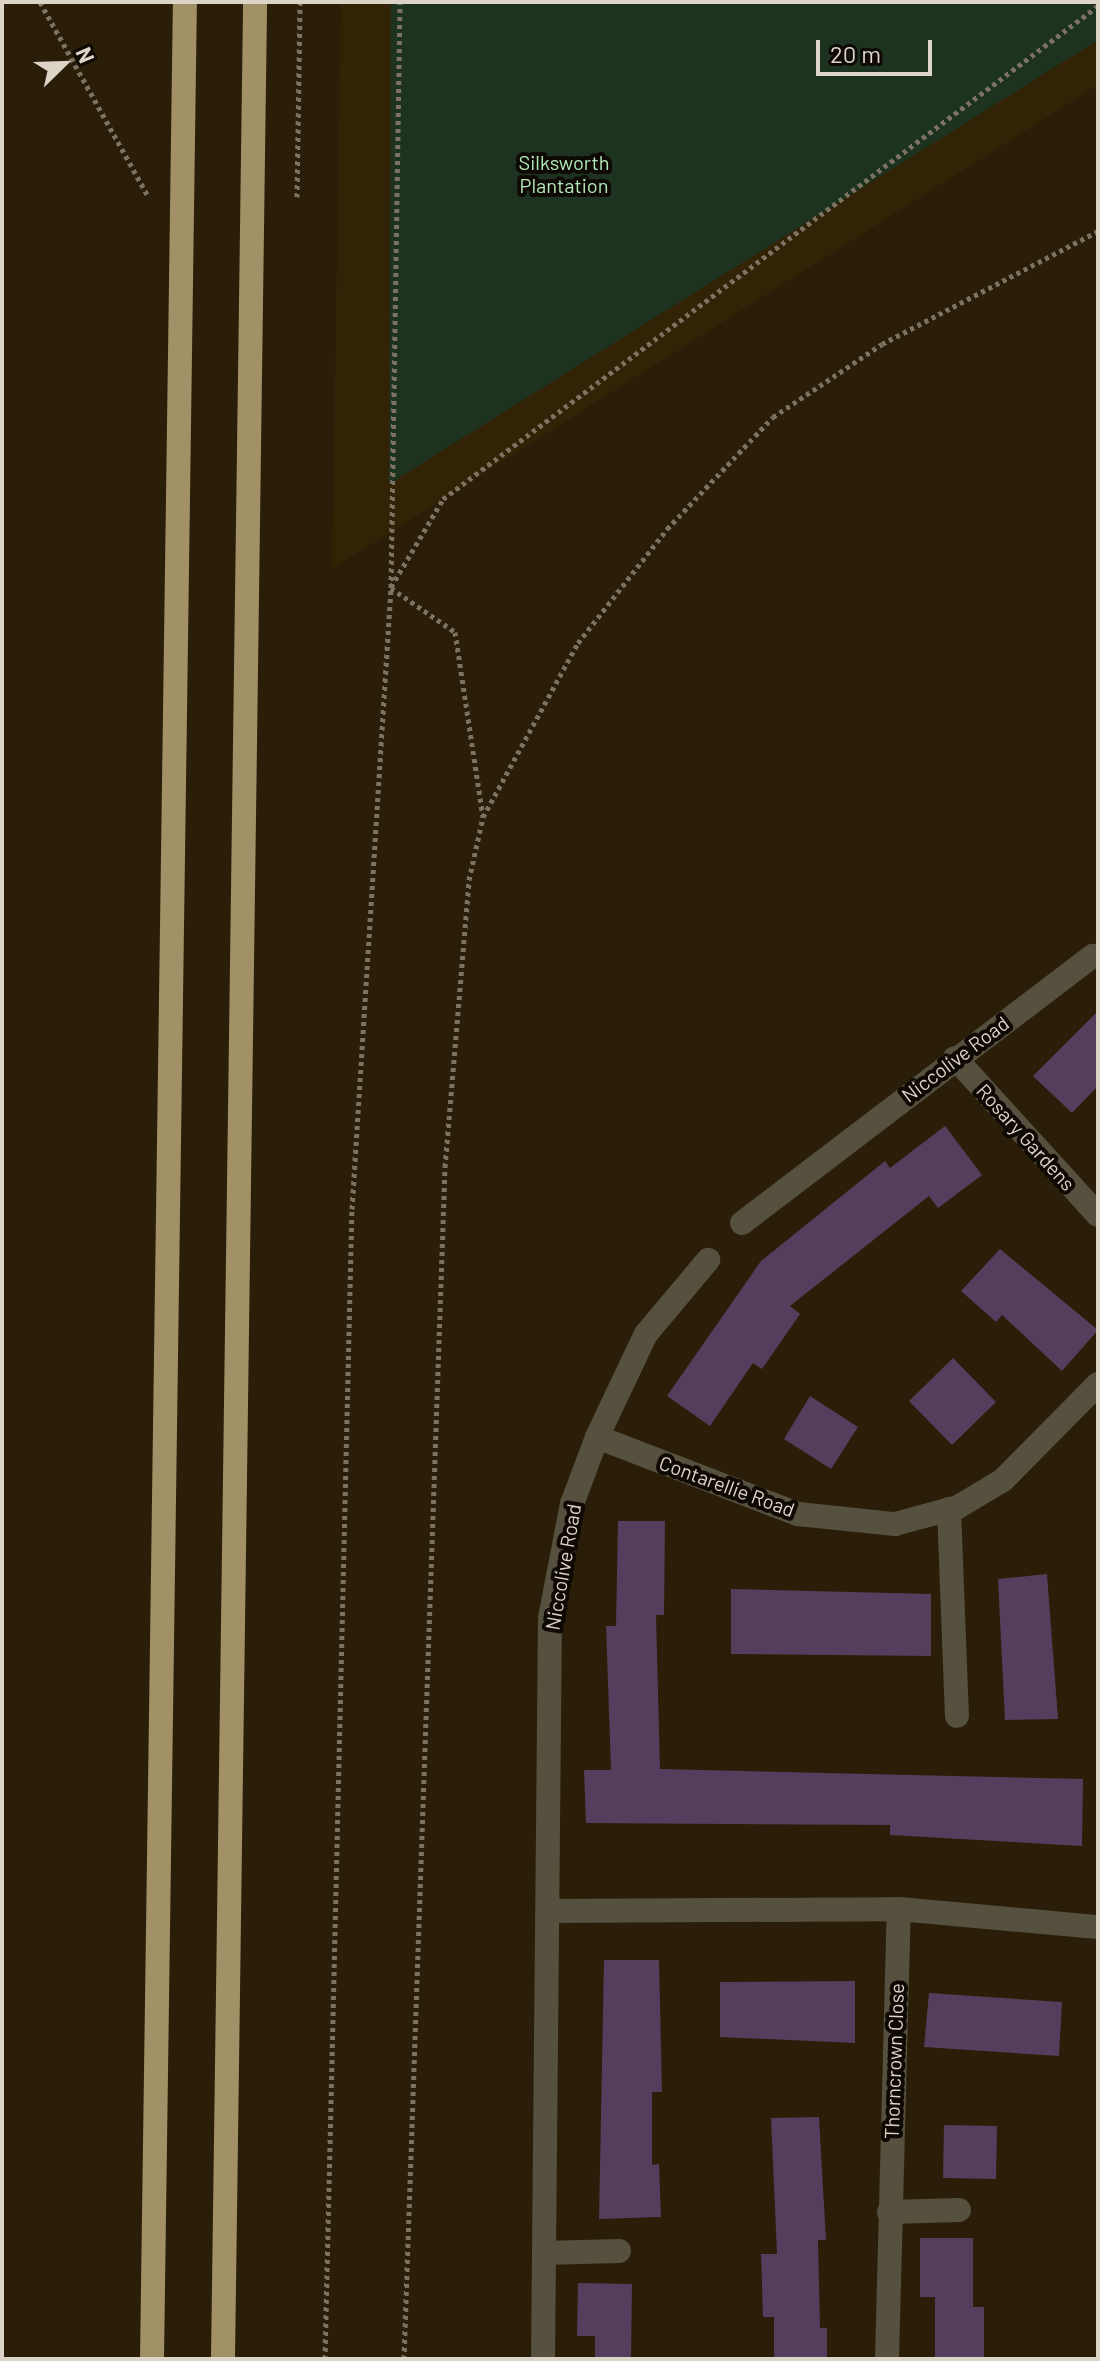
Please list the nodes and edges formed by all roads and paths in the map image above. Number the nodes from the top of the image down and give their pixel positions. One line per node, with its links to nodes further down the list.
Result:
1 (40, 2): 7 (path)
2 (185, 2): 28 (highway)
3 (255, 2): 29 (highway)
4 (300, 2): 8 (path)
5 (400, 2): 10 (path)
6 (1098, 6): 10 (path)
7 (148, 196)
8 (297, 197)
9 (1098, 231): 11 (path)
10 (391, 588): 11 (path); 30 (path)
11 (483, 817): 31 (path)
12 (1093, 956): 13 (street, Niccolive Road)
13 (955, 1058): 14 (street, Rosary Gardens); 15 (street, Niccolive Road)
14 (1098, 1215)
15 (742, 1223)
16 (708, 1260): 18 (street, Niccolive Road)
17 (1098, 1384): 19 (street, Contarellie Road)
18 (597, 1437): 19 (street, Contarellie Road); 22 (street, Niccolive Road)
19 (949, 1509): 20 (street)
20 (957, 1716)
21 (899, 1909): 22 (street); 23 (street); 25 (street, Thorncrown Close)
22 (549, 1911): 27 (street, Niccolive Road)
23 (1098, 1927)
24 (959, 2210): 25 (street)
25 (889, 2212): 33 (street, Thorncrown Close)
26 (619, 2251): 27 (street)
27 (544, 2253): 32 (street, Niccolive Road)
28 (152, 2359)
29 (223, 2359)
30 (325, 2359)
31 (404, 2359)
32 (543, 2359)
33 (887, 2359)

